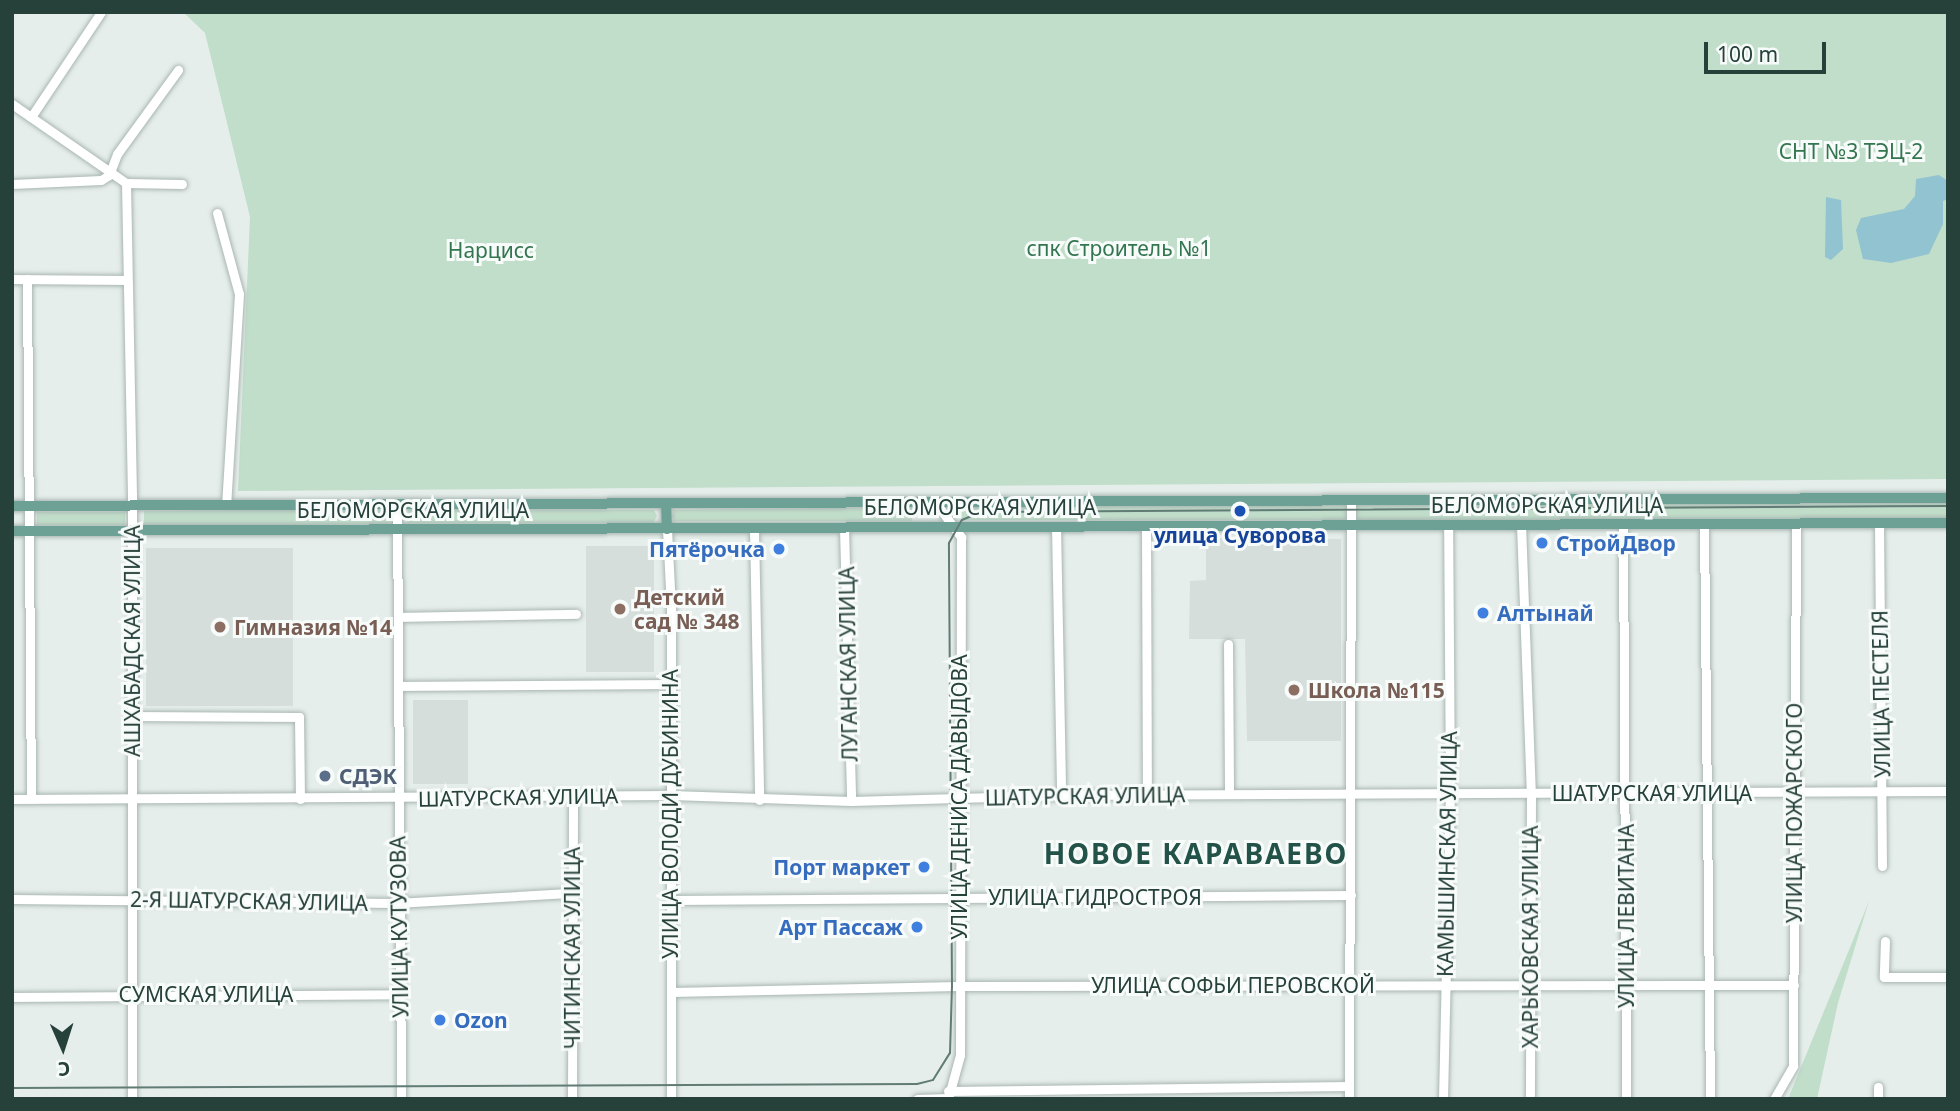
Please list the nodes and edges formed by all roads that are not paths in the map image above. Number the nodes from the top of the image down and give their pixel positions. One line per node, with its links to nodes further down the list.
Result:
1 (101, 12): 4 (street)
2 (178, 70): 5 (street)
3 (12, 104): 4 (street)
4 (31, 117): 5 (street)
5 (109, 175): 6 (street); 7 (street)
6 (125, 183): 8 (street); 12 (street, АШХАБАДСКАЯ УЛИЦА)
7 (12, 184)
8 (182, 184)
9 (218, 213): 19 (street)
10 (12, 279): 11 (street)
11 (27, 279): 12 (street); 21 (street)
12 (126, 280): 18 (street, АШХАБАДСКАЯ УЛИЦА)
13 (1948, 498): 14 (main road, БЕЛОМОРСКАЯ УЛИЦА)
14 (1351, 500): 15 (main road, БЕЛОМОРСКАЯ УЛИЦА); 29 (street)
15 (935, 502): 16 (main road, БЕЛОМОРСКАЯ УЛИЦА); 30 (street)
16 (666, 503): 17 (main road, БЕЛОМОРСКАЯ УЛИЦА); 35 (main road)
17 (397, 504): 19 (main road, БЕЛОМОРСКАЯ УЛИЦА); 34 (street, УЛИЦА КУТУЗОВА)
18 (132, 505): 19 (main road, БЕЛОМОРСКАЯ УЛИЦА); 21 (main road, БЕЛОМОРСКАЯ УЛИЦА); 37 (street, АШХАБАДСКАЯ УЛИЦА)
19 (226, 505)
20 (12, 506): 21 (main road, БЕЛОМОРСКАЯ УЛИЦА)
21 (27, 506): 39 (street)
22 (1797, 523): 23 (main road, БЕЛОМОРСКАЯ УЛИЦА); 28 (main road, БЕЛОМОРСКАЯ УЛИЦА); 48 (street, УЛИЦА ПОЖАРСКОГО)
23 (1879, 523): 24 (main road, БЕЛОМОРСКАЯ УЛИЦА); 49 (street, УЛИЦА ПЕСТЕЛЯ)
24 (1948, 523)
25 (1448, 524): 26 (main road, БЕЛОМОРСКАЯ УЛИЦА); 29 (main road, БЕЛОМОРСКАЯ УЛИЦА); 50 (street, КАМЫШИНСКАЯ УЛИЦА)
26 (1521, 524): 27 (main road, БЕЛОМОРСКАЯ УЛИЦА); 51 (street, ХАРЬКОВСКАЯ УЛИЦА)
27 (1623, 524): 28 (main road, БЕЛОМОРСКАЯ УЛИЦА); 52 (street, УЛИЦА ЛЕВИТАНА)
28 (1704, 524): 47 (street)
29 (1351, 525): 32 (main road, БЕЛОМОРСКАЯ УЛИЦА); 55 (street)
30 (957, 526): 31 (main road, БЕЛОМОРСКАЯ УЛИЦА); 33 (main road, БЕЛОМОРСКАЯ УЛИЦА); 59 (street, УЛИЦА ДЕНИСА ДАВЫДОВА)
31 (1056, 526): 32 (main road, БЕЛОМОРСКАЯ УЛИЦА); 57 (street)
32 (1146, 526): 53 (street)
33 (844, 527): 36 (main road, БЕЛОМОРСКАЯ УЛИЦА); 66 (street, ЛУГАНСКАЯ УЛИЦА)
34 (398, 528): 35 (main road, БЕЛОМОРСКАЯ УЛИЦА); 37 (main road, БЕЛОМОРСКАЯ УЛИЦА); 41 (street, УЛИЦА КУТУЗОВА)
35 (667, 529): 36 (main road, БЕЛОМОРСКАЯ УЛИЦА); 43 (street, УЛИЦА ВОЛОДИ ДУБИНИНА)
36 (754, 529): 65 (street)
37 (132, 530): 39 (main road, БЕЛОМОРСКАЯ УЛИЦА); 45 (street, АШХАБАДСКАЯ УЛИЦА)
38 (12, 531): 39 (main road, БЕЛОМОРСКАЯ УЛИЦА)
39 (27, 531): 61 (street)
40 (576, 614): 41 (street)
41 (398, 617): 44 (street, УЛИЦА КУТУЗОВА)
42 (1228, 644): 54 (street)
43 (668, 684): 44 (street); 56 (street, УЛИЦА ВОЛОДИ ДУБИНИНА)
44 (399, 686): 64 (street, УЛИЦА КУТУЗОВА)
45 (132, 716): 62 (street, АШХАБАДСКАЯ УЛИЦА); 63 (street)
46 (1948, 791): 49 (street, ШАТУРСКАЯ УЛИЦА)
47 (1709, 792): 48 (street, ШАТУРСКАЯ УЛИЦА); 52 (street, ШАТУРСКАЯ УЛИЦА); 80 (street)
48 (1794, 792): 49 (street, ШАТУРСКАЯ УЛИЦА); 81 (street, УЛИЦА ПОЖАРСКОГО)
49 (1882, 792): 67 (street, УЛИЦА ПЕСТЕЛЯ)
50 (1450, 793): 51 (street, ШАТУРСКАЯ УЛИЦА); 55 (street, ШАТУРСКАЯ УЛИЦА); 78 (street, КАМЫШИНСКАЯ УЛИЦА)
51 (1531, 793): 52 (street, ШАТУРСКАЯ УЛИЦА); 83 (street, ХАРЬКОВСКАЯ УЛИЦА)
52 (1627, 793): 79 (street, УЛИЦА ЛЕВИТАНА)
53 (1147, 794): 54 (street, ШАТУРСКАЯ УЛИЦА); 57 (street, ШАТУРСКАЯ УЛИЦА)
54 (1229, 794): 55 (street, ШАТУРСКАЯ УЛИЦА)
55 (1353, 794): 69 (street)
56 (671, 795): 58 (street, ШАТУРСКАЯ УЛИЦА); 65 (street, ШАТУРСКАЯ УЛИЦА); 73 (street, УЛИЦА ВОЛОДИ ДУБИНИНА)
57 (1061, 795): 59 (street, ШАТУРСКАЯ УЛИЦА)
58 (573, 797): 64 (street, ШАТУРСКАЯ УЛИЦА); 68 (street, ЧИТИНСКАЯ УЛИЦА)
59 (958, 797): 66 (street, ШАТУРСКАЯ УЛИЦА); 70 (street, УЛИЦА ДЕНИСА ДАВЫДОВА)
60 (12, 799): 61 (street, ШАТУРСКАЯ УЛИЦА)
61 (31, 799): 62 (street, ШАТУРСКАЯ УЛИЦА)
62 (132, 799): 63 (street, ШАТУРСКАЯ УЛИЦА); 72 (street, АШХАБАДСКАЯ УЛИЦА)
63 (300, 799): 64 (street, ШАТУРСКАЯ УЛИЦА)
64 (398, 799): 74 (street, УЛИЦА КУТУЗОВА)
65 (759, 800): 66 (street, ШАТУРСКАЯ УЛИЦА)
66 (851, 801)
67 (1882, 866)
68 (569, 893): 74 (street, 2-Я ШАТУРСКАЯ УЛИЦА); 93 (street, ЧИТИНСКАЯ УЛИЦА)
69 (1350, 895): 70 (street, УЛИЦА ГИДРОСТРОЯ); 77 (street)
70 (958, 898): 73 (street, УЛИЦА ГИДРОСТРОЯ); 82 (street, УЛИЦА ДЕНИСА ДАВЫДОВА)
71 (12, 899): 72 (street, 2-Я ШАТУРСКАЯ УЛИЦА)
72 (132, 900): 74 (street, 2-Я ШАТУРСКАЯ УЛИЦА); 86 (street, АШХАБАДСКАЯ УЛИЦА)
73 (671, 901): 84 (street, УЛИЦА ВОЛОДИ ДУБИНИНА)
74 (396, 903): 85 (street, УЛИЦА КУТУЗОВА)
75 (1885, 941): 76 (street)
76 (1948, 977)
77 (1350, 985): 78 (street, УЛИЦА СОФЬИ ПЕРОВСКОЙ); 82 (street, УЛИЦА СОФЬИ ПЕРОВСКОЙ); 88 (street)
78 (1446, 985): 83 (street, УЛИЦА СОФЬИ ПЕРОВСКОЙ); 97 (street, КАМЫШИНСКАЯ УЛИЦА)
79 (1625, 985): 80 (street, УЛИЦА СОФЬИ ПЕРОВСКОЙ); 83 (street, УЛИЦА СОФЬИ ПЕРОВСКОЙ); 99 (street, УЛИЦА ЛЕВИТАНА)
80 (1709, 985): 81 (street, УЛИЦА СОФЬИ ПЕРОВСКОЙ); 100 (street)
81 (1794, 985): 101 (street, УЛИЦА ПОЖАРСКОГО)
82 (958, 986): 84 (street, УЛИЦА СОФЬИ ПЕРОВСКОЙ); 90 (street, УЛИЦА ДЕНИСА ДАВЫДОВА)
83 (1528, 986): 98 (street, ХАРЬКОВСКАЯ УЛИЦА)
84 (671, 992): 94 (street, УЛИЦА ВОЛОДИ ДУБИНИНА)
85 (400, 993): 86 (street, СУМСКАЯ УЛИЦА); 92 (street, УЛИЦА КУТУЗОВА)
86 (132, 994): 87 (street, СУМСКАЯ УЛИЦА); 91 (street, АШХАБАДСКАЯ УЛИЦА)
87 (12, 997)
88 (1349, 1086): 90 (street); 96 (street)
89 (1878, 1087): 102 (street)
90 (948, 1096): 95 (street)
91 (132, 1099)
92 (401, 1099)
93 (572, 1099)
94 (671, 1099)
95 (917, 1099)
96 (1349, 1099)
97 (1443, 1099)
98 (1530, 1099)
99 (1626, 1099)
100 (1710, 1099)
101 (1774, 1099)
102 (1878, 1099)

